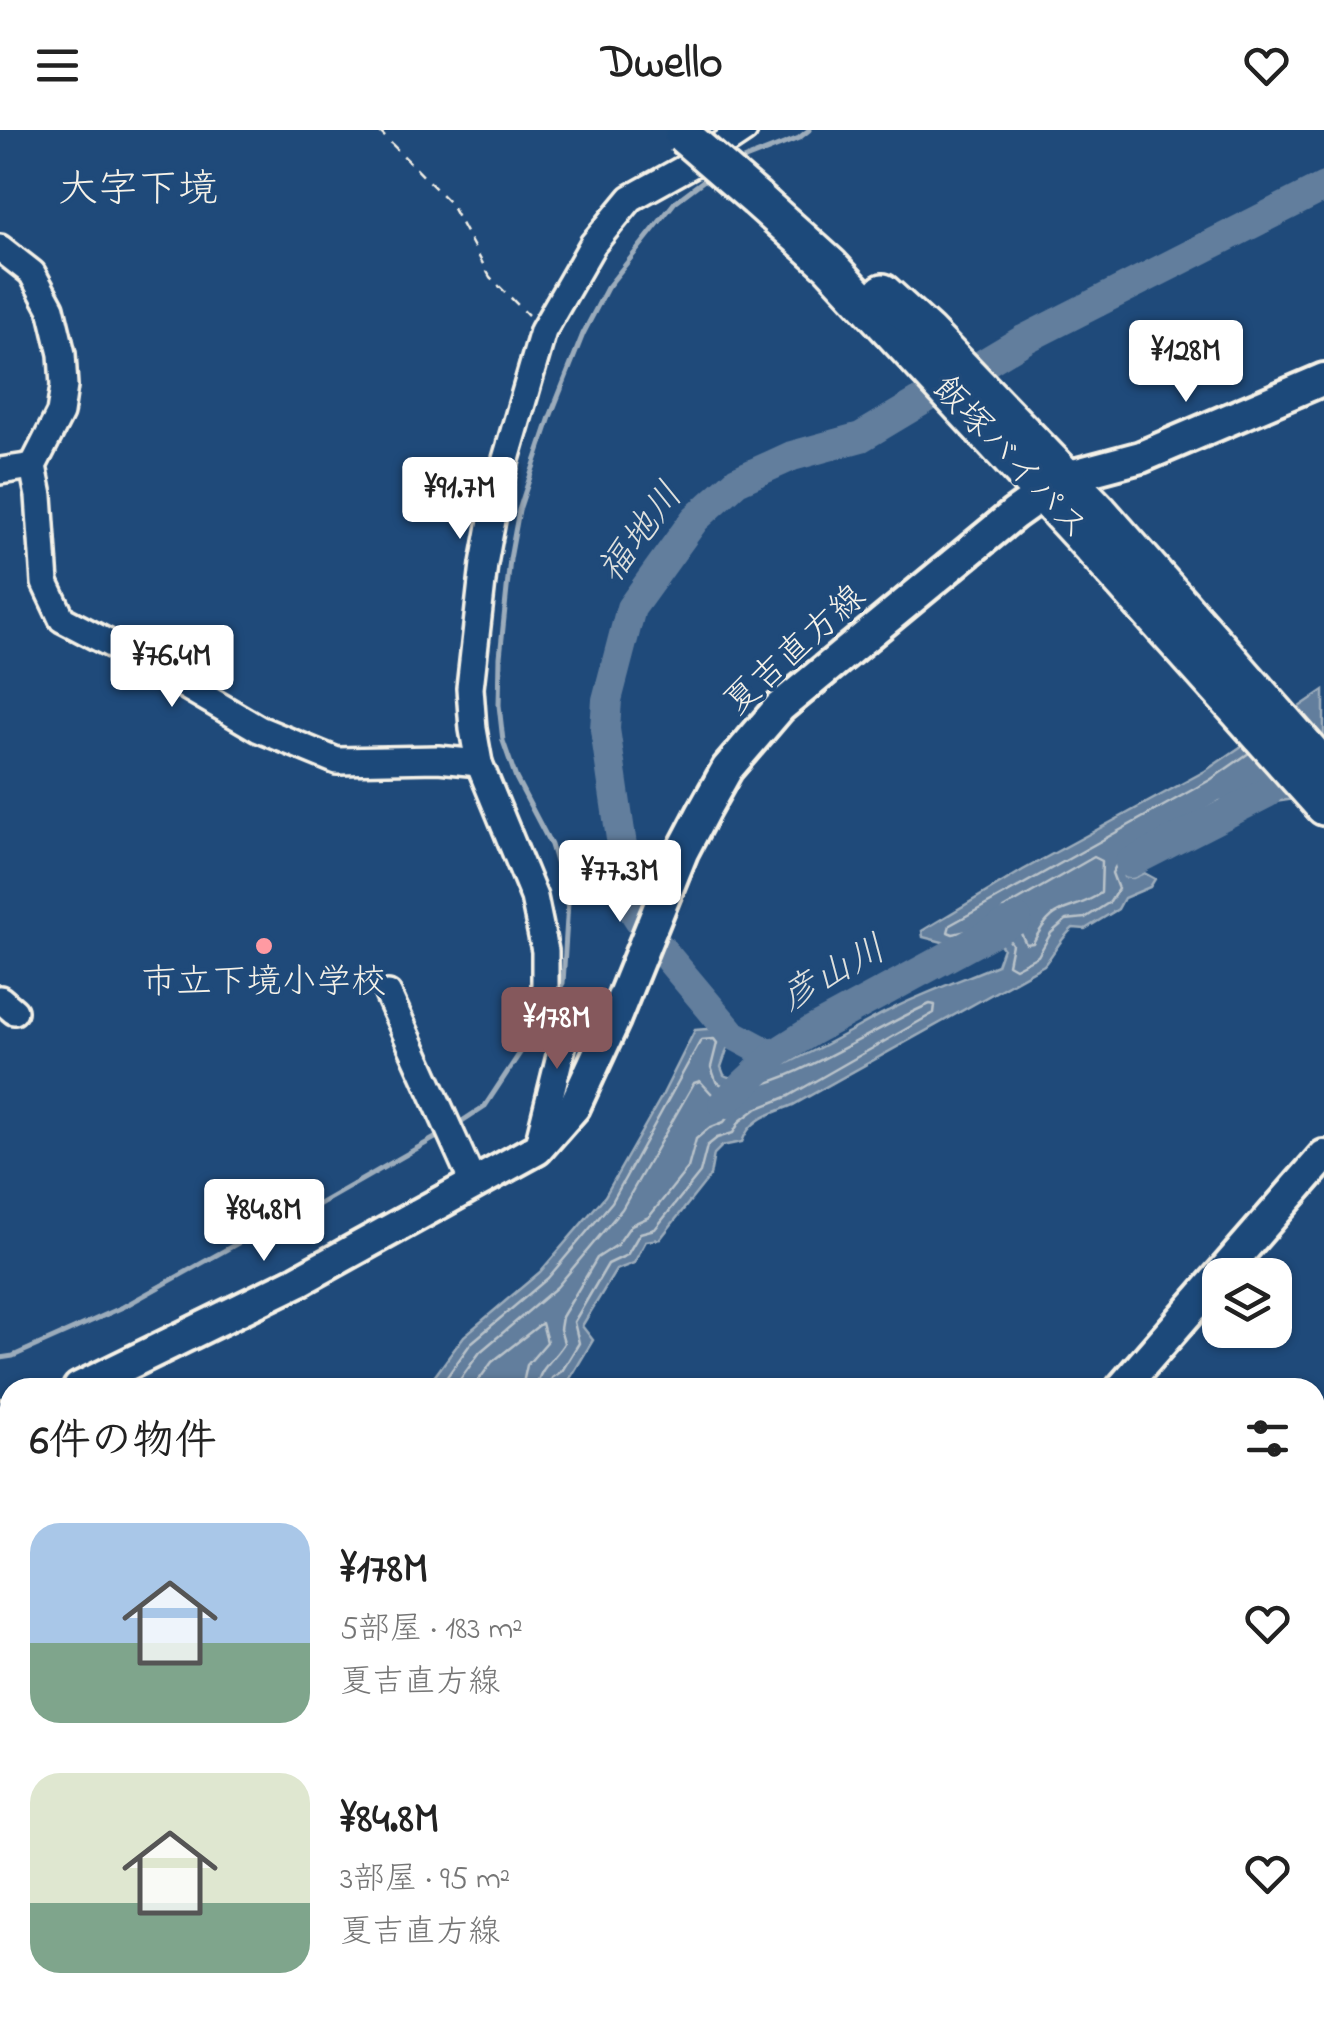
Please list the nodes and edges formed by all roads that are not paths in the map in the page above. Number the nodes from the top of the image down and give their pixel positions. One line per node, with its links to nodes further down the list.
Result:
1 (744, 130): 9 (street)
2 (688, 132): 7 (highway)
3 (0, 248): 5 (street)
4 (1324, 379): 7 (main road, 夏吉直方線)
5 (33, 466): 6 (street); 9 (street)
6 (0, 472)
7 (1053, 486): 8 (highway); 13 (main road, 夏吉直方線)
8 (1090, 524): 10 (highway); 11 (highway, 飯塚バイパス)
9 (479, 763): 13 (street)
10 (1324, 767)
11 (1324, 806)
12 (388, 994): 15 (street)
13 (537, 1149): 15 (main road, 夏吉直方線)
14 (1324, 1156): 17 (main road)
15 (474, 1185): 16 (main road, 夏吉直方線)
16 (99, 1378)
17 (1131, 1378)

